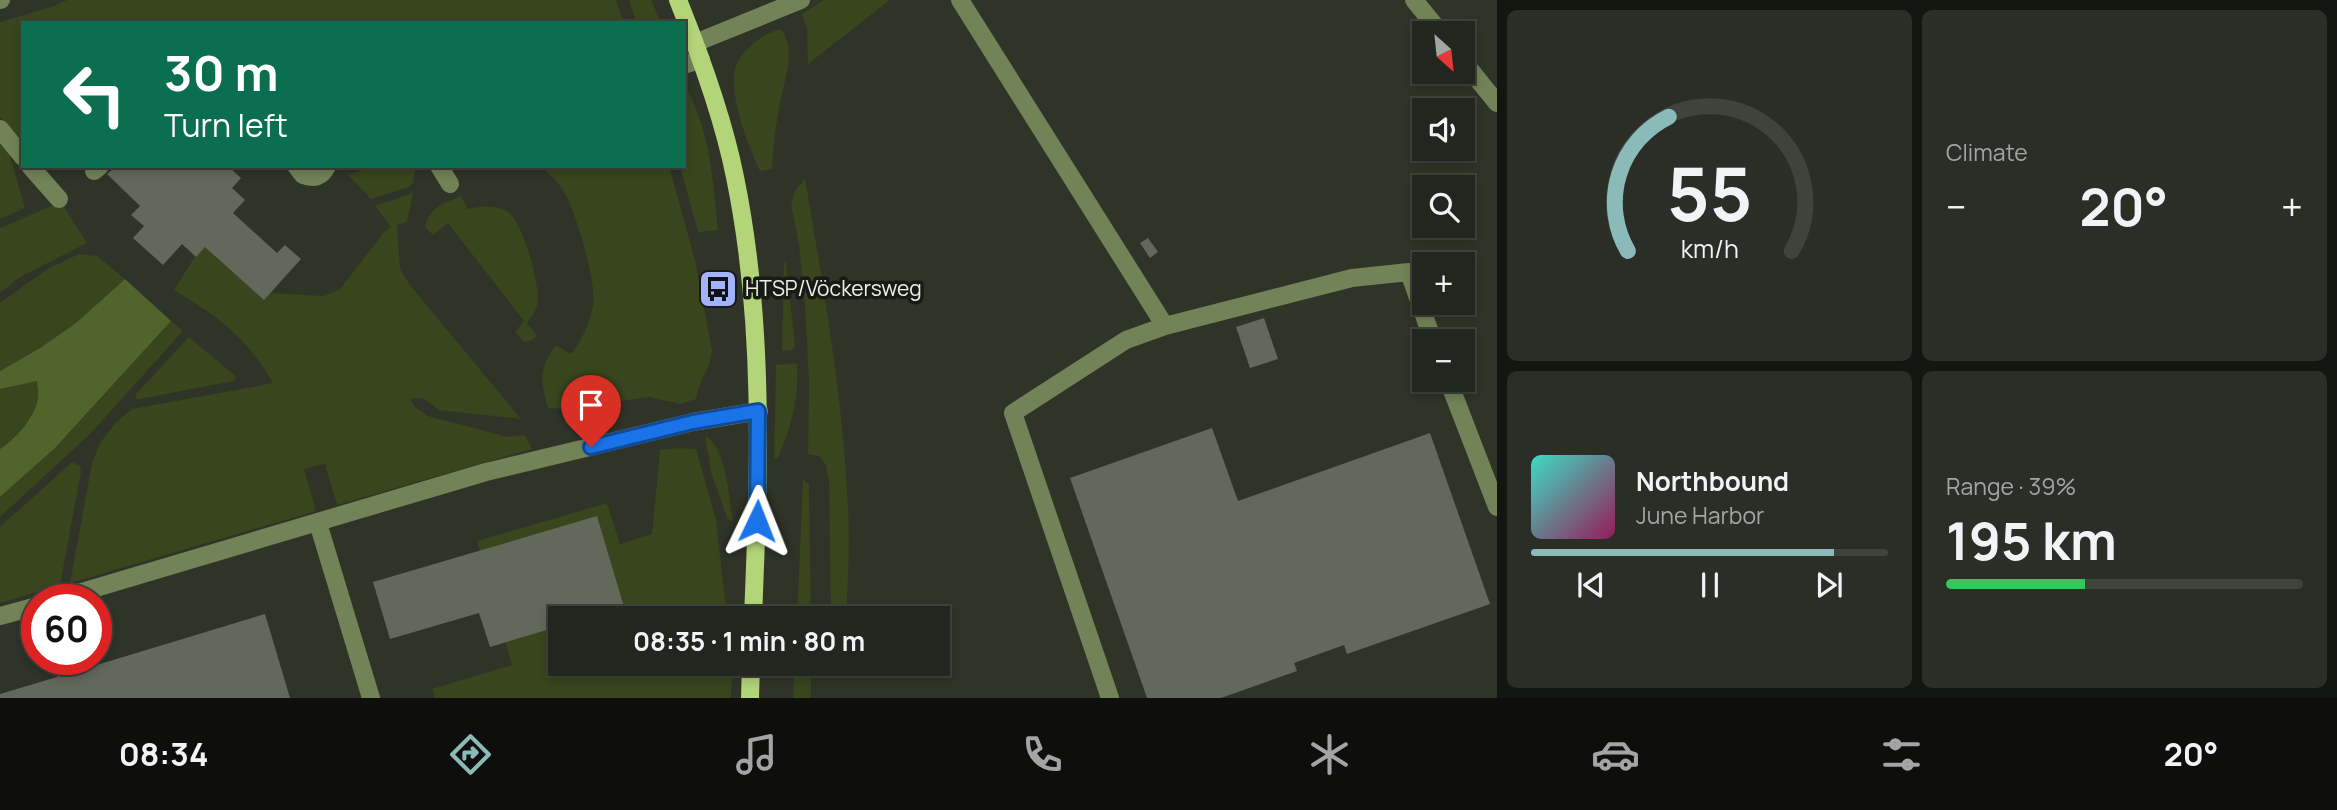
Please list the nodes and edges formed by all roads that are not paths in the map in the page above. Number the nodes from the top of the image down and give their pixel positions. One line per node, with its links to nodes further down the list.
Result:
1 (678, 0): 5 (main road)
2 (801, 0): 8 (street)
3 (961, 0): 19 (street)
4 (1413, 0): 6 (street)
5 (684, 21)
6 (1431, 21)
7 (686, 28): 8 (main road)
8 (694, 56): 22 (main road)
9 (1475, 76): 10 (street)
10 (1497, 103)
11 (0, 129): 12 (street)
12 (21, 155)
13 (32, 168): 18 (street)
14 (297, 168): 15 (street)
15 (330, 168)
16 (440, 168): 17 (street)
17 (450, 184)
18 (59, 200)
19 (1165, 326): 20 (street); 32 (street)
20 (1429, 329)
21 (1453, 392): 23 (street)
22 (758, 411): 24 (street); 26 (main road)
23 (1497, 507)
24 (318, 523): 25 (street); 30 (street)
25 (110, 584)
26 (753, 606)
27 (21, 610): 28 (street)
28 (0, 616)
29 (751, 676): 31 (main road)
30 (371, 698)
31 (750, 698)
32 (1110, 698)

